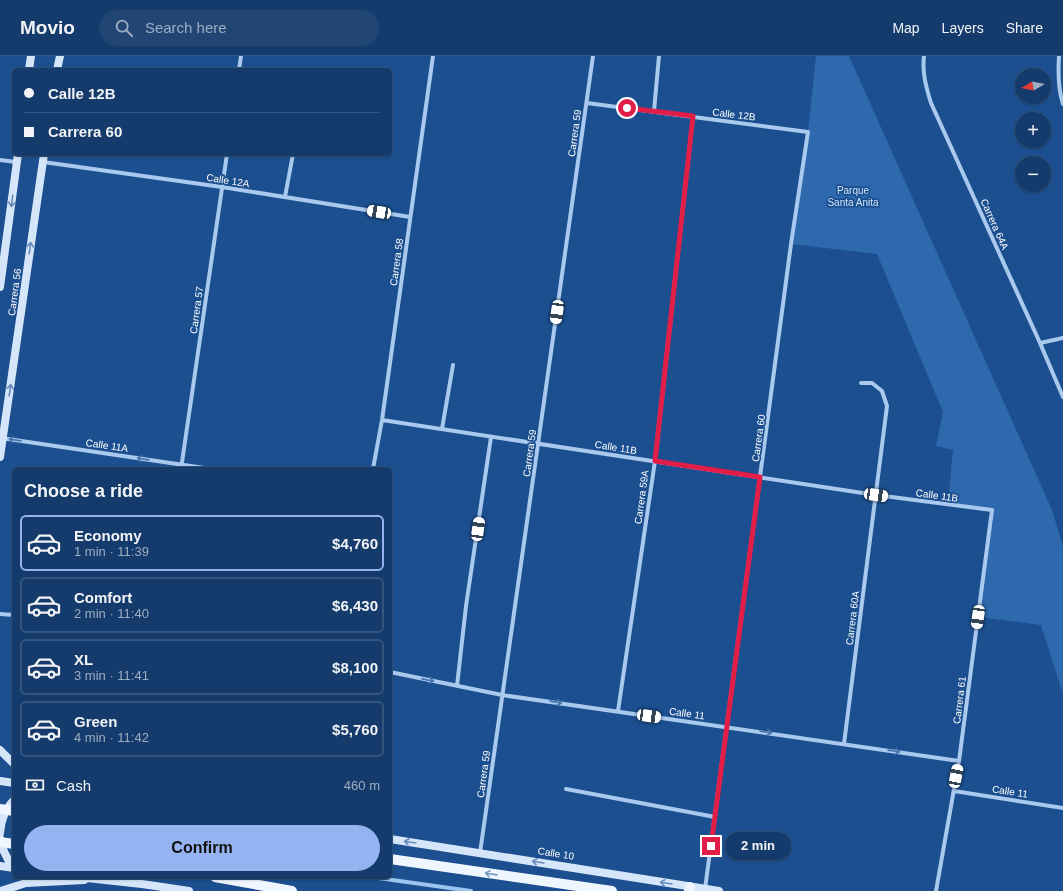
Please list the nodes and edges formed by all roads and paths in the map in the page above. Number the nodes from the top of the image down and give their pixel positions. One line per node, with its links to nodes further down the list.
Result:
1 (31, 56): 9 (street)
2 (60, 56): 10 (street)
3 (241, 56): 11 (street)
4 (433, 56): 24 (street, Carrera 58)
5 (593, 56): 12 (street, Carrera 59)
6 (660, 56): 14 (street)
7 (924, 56): 27 (street, Carrera 64A)
8 (1058, 56): 13 (street)
9 (29, 68)
10 (57, 68)
11 (239, 68)
12 (587, 103): 14 (street, Calle 12B); 35 (street, Carrera 59)
13 (1063, 104)
14 (654, 111): 15 (street, Calle 12B)
15 (693, 116): 16 (street, Calle 12B); 37 (street, Carrera 59A)
16 (808, 132): 40 (street, Carrera 60)
17 (227, 156): 22 (street, Carrera 57)
18 (293, 156): 23 (street)
19 (17, 158): 21 (street); 25 (street, Carrera 56, one-way to 25)
20 (43, 158): 22 (street, Calle 12A); 34 (street, Carrera 56, one-way to 20)
21 (0, 160)
22 (222, 187): 23 (street, Calle 12A); 38 (street, Carrera 57)
23 (285, 197): 24 (street, Calle 12A)
24 (410, 217): 31 (street, Carrera 58)
25 (0, 287)
26 (1063, 338): 27 (street)
27 (1040, 343): 30 (street, Carrera 64A)
28 (453, 365): 32 (street)
29 (861, 383): 41 (street, Carrera 60A)
30 (1063, 397)
31 (382, 420): 32 (street, Calle 11B); 39 (street, Carrera 58)
32 (442, 429): 33 (street, Calle 11B)
33 (491, 437): 35 (street, Calle 11B); 46 (street)
34 (1, 438): 36 (street, Carrera 56); 38 (street, Calle 11A, one-way to 34)
35 (538, 444): 37 (street, Calle 11B); 47 (street, Carrera 59)
36 (0, 457)
37 (655, 461): 40 (street, Calle 11B); 48 (street, Carrera 59A)
38 (181, 467)
39 (373, 467)
40 (760, 477): 41 (street, Calle 11B); 49 (street, Carrera 60)
41 (876, 495): 42 (street, Calle 11B); 50 (street, Carrera 60A)
42 (992, 510): 52 (street, Carrera 61)
43 (0, 614): 44 (street)
44 (12, 615)
45 (392, 672): 46 (street, Calle 11, one-way to 46)
46 (457, 686): 47 (street, Calle 11)
47 (502, 695): 48 (street, Calle 11, one-way to 48); 69 (street, Carrera 59)
48 (618, 711): 49 (street, Calle 11)
49 (727, 727): 50 (street, Calle 11, one-way to 50); 63 (street, Carrera 60)
50 (844, 744): 52 (street, Calle 11, one-way to 52)
51 (0, 750): 53 (street)
52 (959, 761): 58 (street, Carrera 61)
53 (12, 762)
54 (0, 781): 55 (street)
55 (12, 782): 56 (street)
56 (0, 784)
57 (566, 789): 63 (street)
58 (954, 791): 60 (street, Calle 11); 84 (street, Carrera 61)
59 (12, 802): 64 (street)
60 (1063, 808)
61 (0, 809): 62 (main road, bridge)
62 (12, 811)
63 (715, 817): 78 (street, Carrera 60)
64 (0, 833)
65 (0, 838): 71 (street)
66 (392, 839): 69 (street, Calle 10, one-way to 66)
67 (0, 842): 68 (main road, bridge)
68 (12, 844)
69 (480, 853): 77 (street, Calle 10, one-way to 69)
70 (392, 859): 82 (main road, one-way to 70)
71 (12, 865)
72 (0, 866): 73 (street)
73 (12, 868)
74 (94, 879): 76 (street); 79 (street)
75 (226, 879): 81 (main road)
76 (143, 887): 80 (street)
77 (689, 889): 78 (street, Calle 10)
78 (705, 889): 83 (street, Calle 10)
79 (0, 891)
80 (189, 891)
81 (292, 891)
82 (612, 891)
83 (719, 891)
84 (936, 891)

